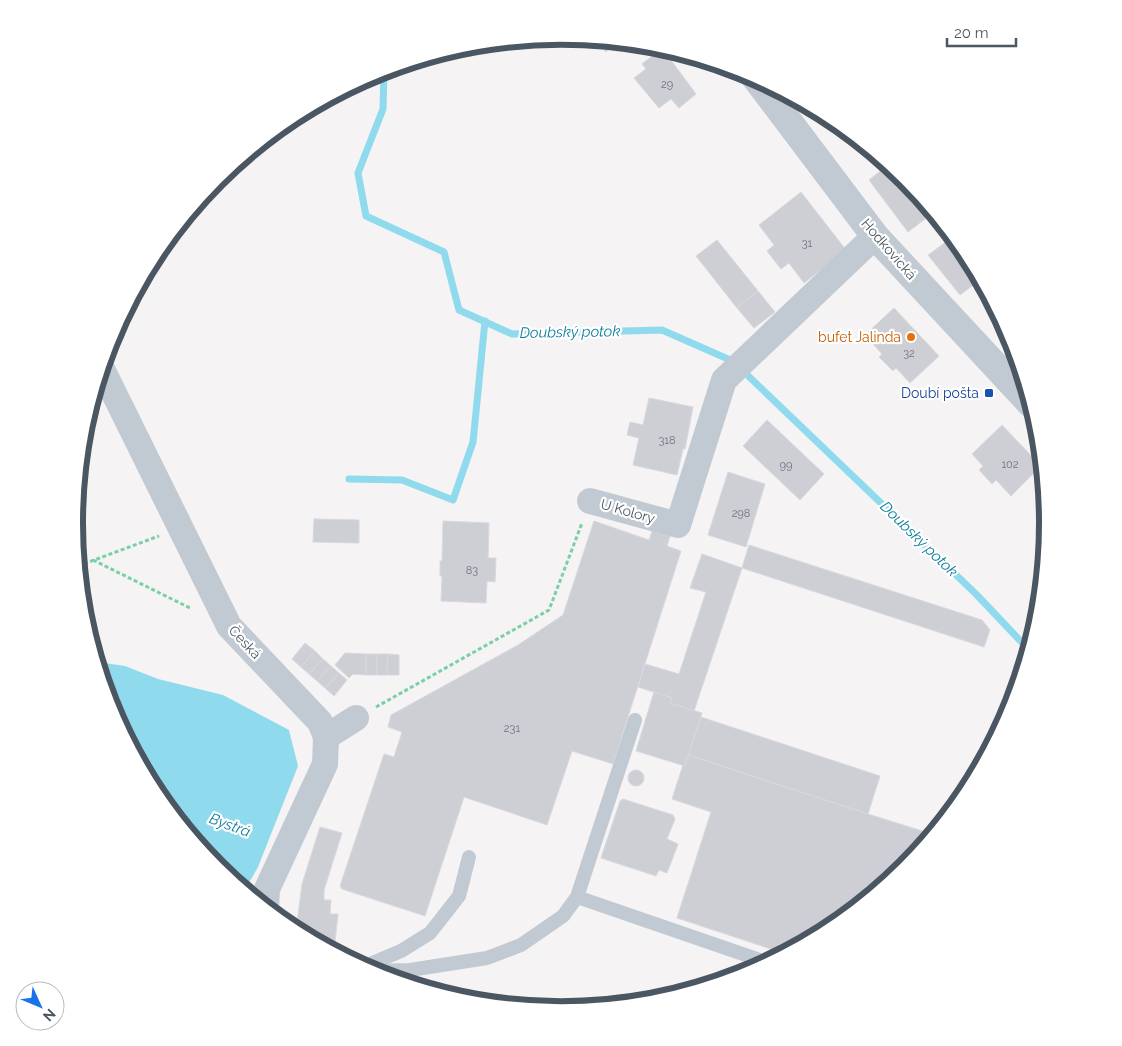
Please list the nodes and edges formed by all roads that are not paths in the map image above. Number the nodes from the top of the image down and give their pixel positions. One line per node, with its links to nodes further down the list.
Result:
1 (767, 92): 2 (street, Hodkovická)
2 (876, 236): 4 (street, Hodkovická); 5 (street, U Kolory)
3 (106, 376): 8 (street, Česká)
4 (1021, 394)
5 (590, 501)
6 (356, 718): 8 (street)
7 (635, 720): 10 (lane)
8 (326, 737): 11 (street)
9 (469, 857): 13 (lane)
10 (577, 897): 12 (lane); 14 (lane)
11 (266, 899)
12 (757, 959)
13 (373, 963)
14 (392, 970)

